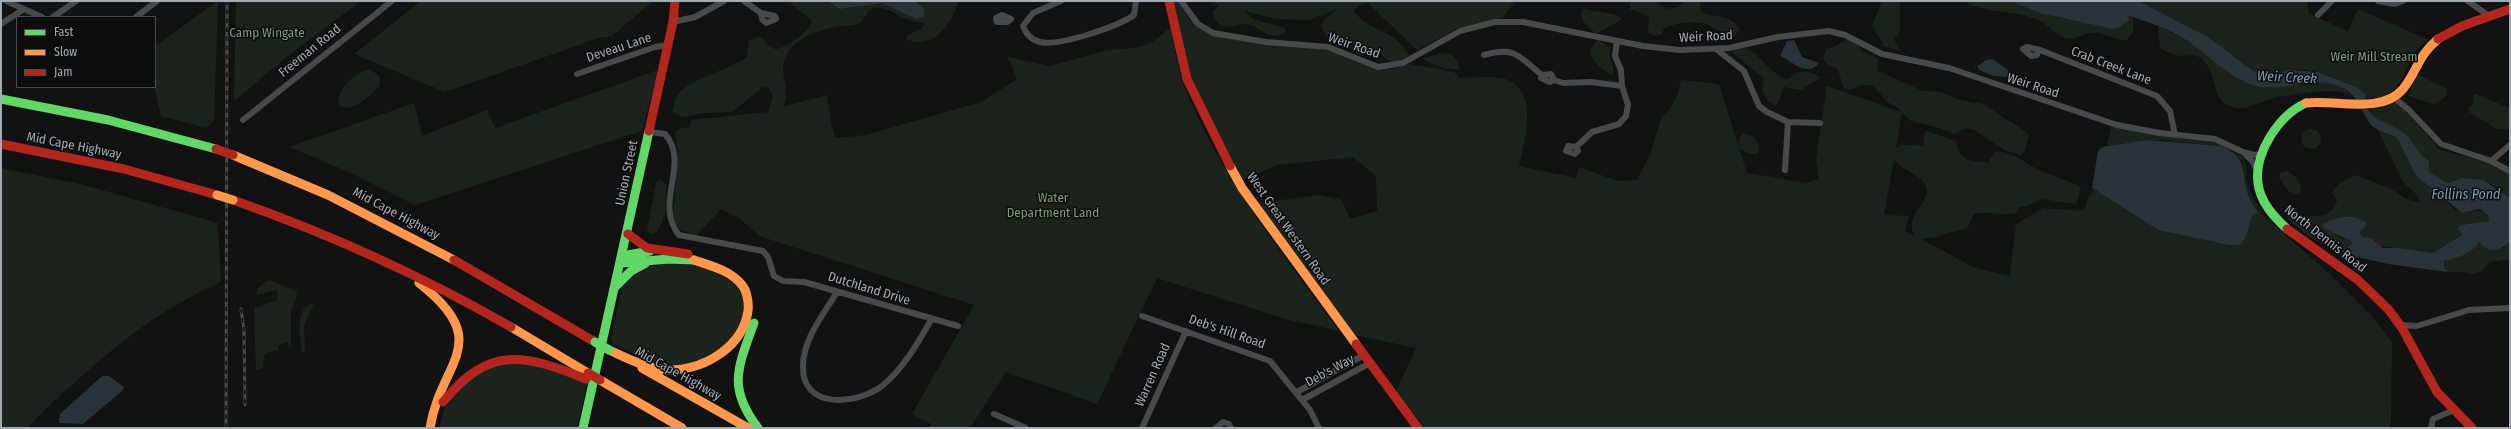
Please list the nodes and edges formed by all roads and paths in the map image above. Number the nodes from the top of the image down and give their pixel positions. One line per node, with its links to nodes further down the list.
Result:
1 (6, 1): 16 (street)
2 (76, 1): 21 (street)
3 (157, 1): 22 (street)
4 (392, 1): 37 (street, Freeman Road)
5 (675, 1): 25 (main road, Union Street)
6 (724, 1): 25 (street)
7 (744, 1): 18 (street)
8 (1061, 1): 26 (street)
9 (1136, 1): 26 (street)
10 (1169, 1): 65 (main road, West Great Western Road)
11 (1181, 1): 28 (street, Weir Road)
12 (2332, 1): 19 (street)
13 (2378, 1): 14 (street)
14 (2403, 1)
15 (2468, 1): 23 (street)
16 (24, 9): 20 (street); 27 (street)
17 (2510, 9): 23 (main road)
18 (761, 13)
19 (2318, 15)
20 (40, 16)
21 (54, 16)
22 (137, 16)
23 (2489, 16): 35 (main road)
24 (1011, 19): 26 (street)
25 (673, 22): 29 (main road, Union Street)
26 (1024, 22)
27 (1, 24)
28 (1617, 41): 30 (street, Weir Road); 34 (street)
29 (668, 45): 33 (street, Deveau Lane); 40 (main road, Union Street)
30 (1716, 49): 38 (street); 41 (street, Weir Road)
31 (2038, 51): 41 (street, Crab Creek Lane)
32 (1484, 55): 34 (street)
33 (577, 74)
34 (1622, 86): 44 (street)
35 (2393, 97): 46 (main road, North Dennis Road); 47 (street)
36 (1, 99): 64 (main road, Mid Cape Highway, bridge)
37 (243, 120)
38 (1788, 122): 39 (street); 48 (street)
39 (1820, 123)
40 (650, 132): 51 (main road, Union Street); 57 (street, Dutchland Drive)
41 (2175, 135): 45 (street, Weir Road)
42 (1, 144): 55 (main road, Mid Cape Highway, bridge)
43 (2510, 145): 47 (street)
44 (1576, 147)
45 (2244, 152): 46 (street, Weir Road); 50 (street, Weir Road)
46 (2264, 154): 50 (main road, North Dennis Road)
47 (2491, 160): 49 (street)
48 (1785, 170)
49 (2510, 171)
50 (2258, 173): 61 (main road, North Dennis Road)
51 (628, 234): 52 (main road); 53 (main road, Union Street)
52 (658, 250): 53 (main road); 77 (main road)
53 (622, 260): 54 (main road); 56 (main road, Union Street)
54 (652, 260): 56 (main road); 64 (main road)
55 (400, 267): 67 (main road, Mid Cape Highway); 72 (main road)
56 (616, 286): 64 (main road, Union Street)
57 (837, 292): 60 (street, Dutchland Drive); 60 (street)
58 (2510, 308): 61 (street)
59 (1142, 316): 63 (street, Deb's Hill Road)
60 (931, 320): 62 (street, Dutchland Drive)
61 (2400, 325): 70 (main road, North Dennis Road)
62 (958, 326)
63 (1186, 331): 68 (street, Deb's Hill Road); 79 (street, Warren Road)
64 (605, 350): 74 (main road, Union Street); 76 (main road, Mid Cape Highway)
65 (1364, 355): 66 (main road, West Great Western Road); 68 (street, Deb's Way)
66 (1370, 363): 69 (street, Deb's Way); 83 (main road, West Great Western Road)
67 (587, 376): 73 (main road); 75 (main road, Mid Cape Highway, bridge)
68 (1297, 392): 69 (street, Deb's Hill Road)
69 (1302, 400): 82 (street, Deb's Hill Road)
70 (2454, 410): 84 (street); 85 (main road, North Dennis Road)
71 (994, 414): 78 (street)
72 (430, 428)
73 (437, 428)
74 (583, 428)
75 (682, 428)
76 (748, 428)
77 (758, 428)
78 (1026, 428)
79 (1142, 428)
80 (1216, 428): 81 (street)
81 (1231, 428)
82 (1319, 428)
83 (1418, 428)
84 (2431, 428)
85 (2472, 428)

